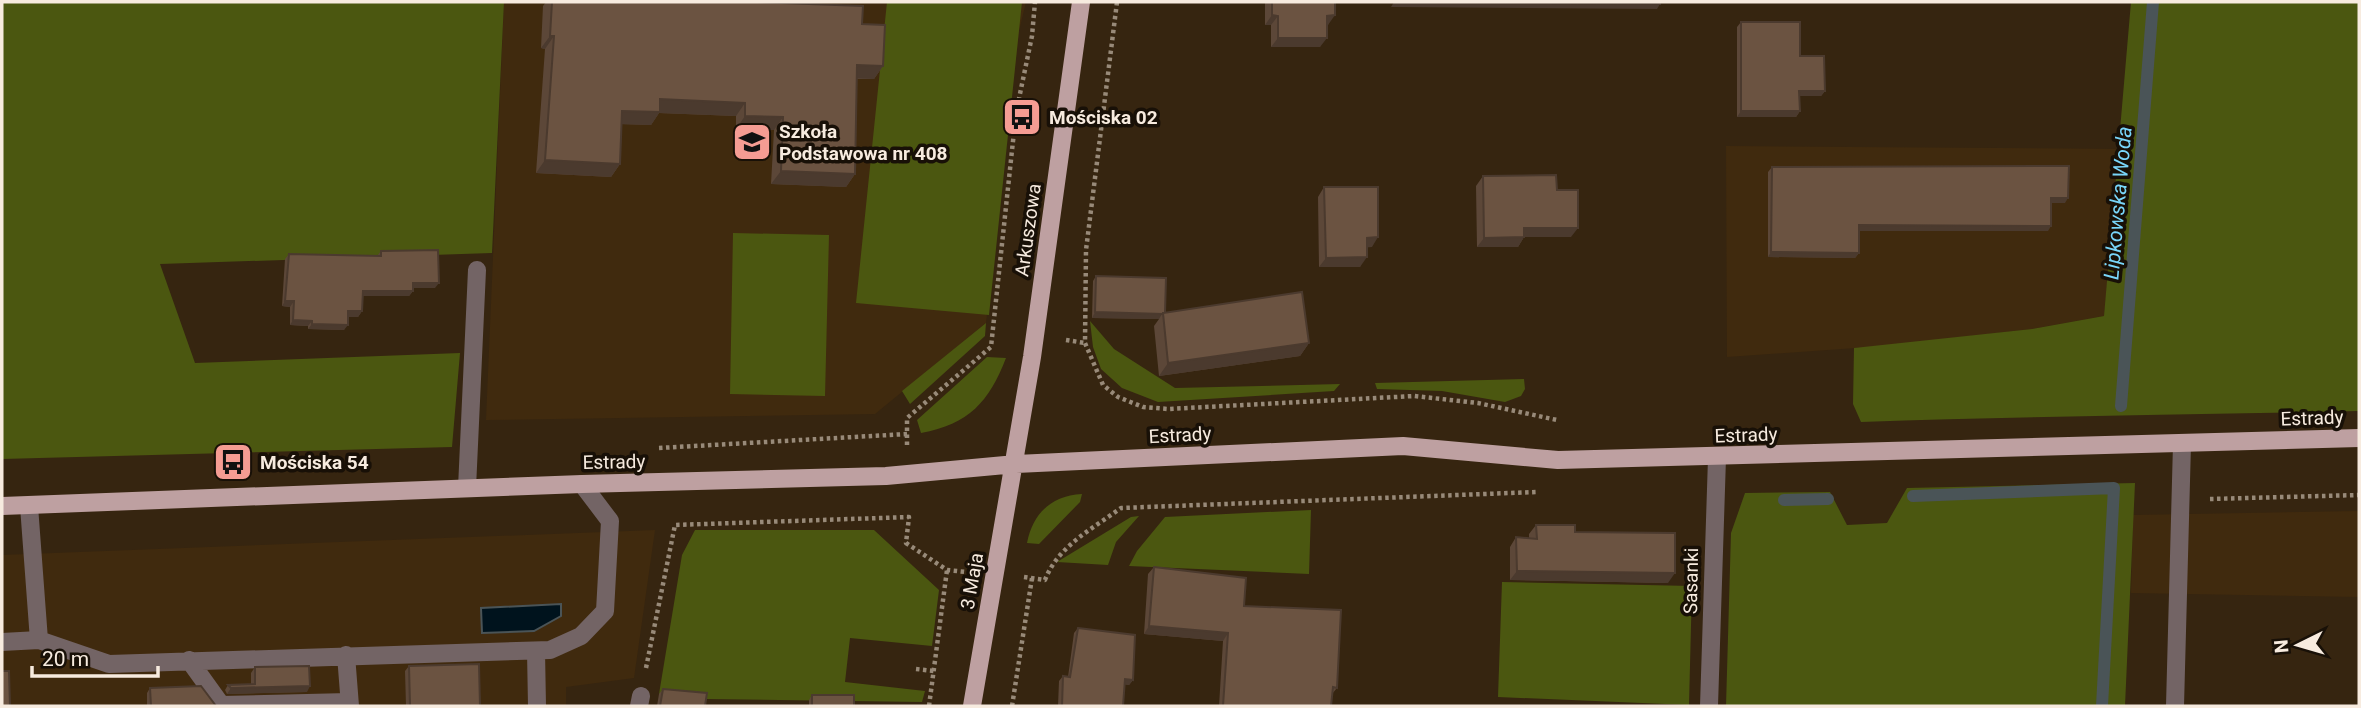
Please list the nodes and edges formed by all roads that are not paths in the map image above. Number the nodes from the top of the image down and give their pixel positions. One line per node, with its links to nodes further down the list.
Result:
1 (1081, 2): 6 (main road, Arkuszowa)
2 (477, 270): 8 (street)
3 (2359, 438): 4 (main road, Estrady)
4 (2182, 444): 5 (main road, Estrady); 21 (street)
5 (1717, 458): 6 (main road, Estrady); 20 (street, Sasanki)
6 (1016, 464): 7 (main road, Estrady); 19 (main road, 3 Maja)
7 (582, 484): 8 (main road, Estrady); 13 (street)
8 (467, 488): 10 (main road, Estrady)
9 (2, 506): 10 (main road, Estrady)
10 (29, 506): 11 (street)
11 (39, 640): 12 (street); 15 (street)
12 (2, 642)
13 (536, 651): 14 (street); 18 (street)
14 (346, 655): 15 (street); 16 (street)
15 (189, 660): 17 (street)
16 (350, 704): 17 (street)
17 (222, 706)
18 (537, 706)
19 (972, 706)
20 (1709, 706)
21 (2175, 706)

